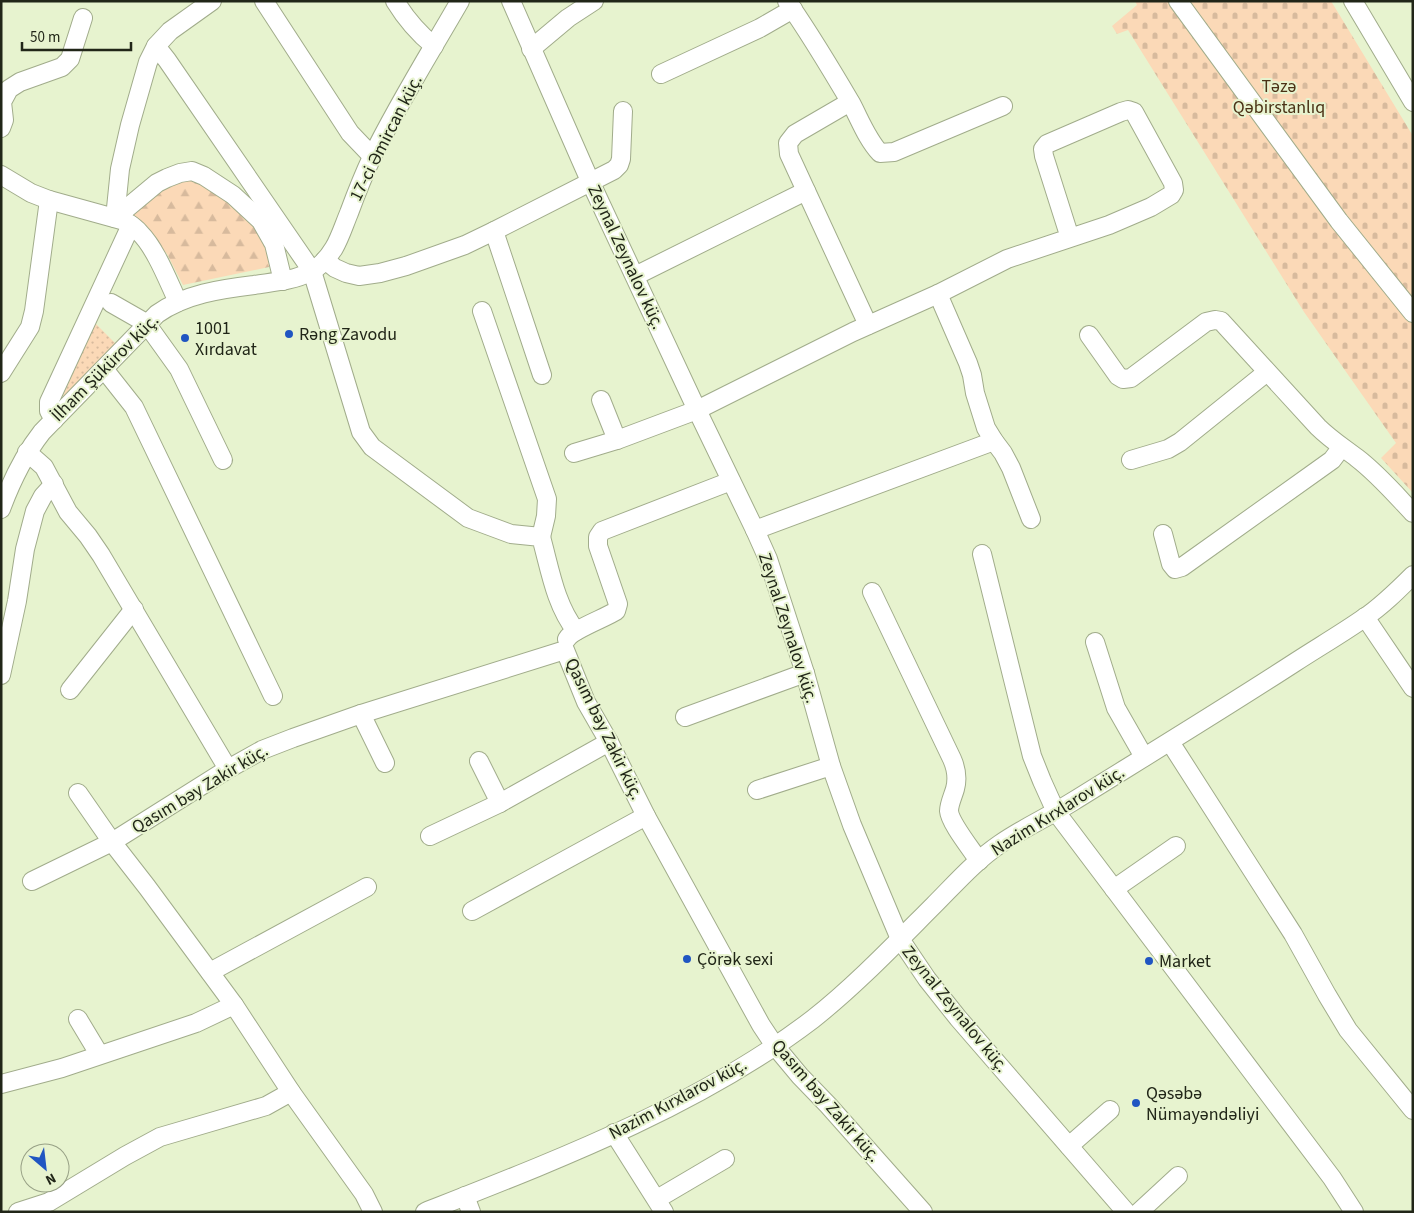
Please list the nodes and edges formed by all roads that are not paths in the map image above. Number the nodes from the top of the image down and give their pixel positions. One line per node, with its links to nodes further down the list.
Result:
1 (212, 1): 11 (street)
2 (264, 1): 20 (street)
3 (395, 1): 12 (street)
4 (460, 1): 12 (street, 17-ci Əmircan küç.)
5 (511, 1): 13 (street, Zeynal Zeynalov küç.)
6 (594, 1): 13 (street)
7 (1178, 1): 37 (street)
8 (1353, 1): 16 (street)
9 (790, 5): 14 (street); 15 (street)
10 (83, 18): 19 (street)
11 (156, 46): 25 (street); 30 (street)
12 (434, 46): 20 (street, 17-ci Əmircan küç.)
13 (531, 49): 22 (street, Zeynal Zeynalov küç.)
14 (661, 74)
15 (850, 102): 17 (street); 23 (street)
16 (1413, 102)
17 (1003, 106)
18 (623, 111): 22 (street)
19 (1, 128)
20 (372, 156): 29 (street, 17-ci Əmircan küç.)
21 (1, 175): 24 (street)
22 (590, 181): 27 (street); 31 (street, Zeynal Zeynalov küç.)
23 (806, 192): 31 (street); 39 (street)
24 (49, 200): 25 (street); 43 (street)
25 (114, 218): 26 (street); 32 (street)
26 (131, 225): 35 (street); 47 (street)
27 (494, 231): 29 (street); 44 (street)
28 (1070, 238): 28 (street); 33 (street)
29 (325, 260): 30 (street, 17-ci Əmircan küç.)
30 (312, 271): 32 (street, İlham Şükürov küç.); 62 (street)
31 (635, 276): 46 (street, Zeynal Zeynalov küç.)
32 (283, 281): 35 (street, İlham Şükürov küç.)
33 (938, 294): 39 (street); 49 (street)
34 (111, 302): 38 (street)
35 (178, 302): 38 (street, İlham Şükürov küç.)
36 (482, 311): 62 (street)
37 (1413, 313)
38 (146, 323): 41 (street, İlham Şükürov küç.); 53 (street)
39 (868, 325): 46 (street)
40 (1089, 335): 42 (street)
41 (104, 369): 47 (street, İlham Şükürov küç.); 75 (street)
42 (1267, 372): 50 (street); 54 (street)
43 (1, 373)
44 (542, 375)
45 (601, 400): 48 (street)
46 (697, 410): 48 (street); 55 (street, Zeynal Zeynalov küç.)
47 (54, 420): 51 (street, İlham Şükürov küç.)
48 (618, 440): 52 (street)
49 (994, 441): 59 (street); 60 (street)
50 (1341, 448): 58 (street); 61 (street)
51 (27, 452): 56 (street); 57 (street, İlham Şükürov küç.)
52 (574, 453)
53 (223, 460)
54 (1131, 460)
55 (731, 481): 60 (street, Zeynal Zeynalov küç.); 68 (street)
56 (54, 484): 66 (street); 72 (street)
57 (3, 500)
58 (1413, 513)
59 (1030, 519)
60 (755, 530): 71 (street, Zeynal Zeynalov küç.)
61 (1163, 534)
62 (541, 537): 68 (street)
63 (982, 554): 88 (street)
64 (1413, 575): 67 (street, Nazim Kırxlarov küç.)
65 (872, 592): 93 (street)
66 (134, 609): 74 (street); 84 (street)
67 (1365, 617): 73 (street); 79 (street, Nazim Kırxlarov küç.)
68 (576, 631): 70 (street)
69 (1096, 642): 80 (street)
70 (565, 650): 76 (street, Qasım bəy Zakir küç.); 78 (street, Qasım bəy Zakir küç.)
71 (805, 672): 77 (street); 83 (street, Zeynal Zeynalov küç.)
72 (1, 675)
73 (1413, 688)
74 (70, 690)
75 (274, 696)
76 (361, 714): 82 (street); 84 (street, Qasım bəy Zakir küç.)
77 (685, 718)
78 (609, 742): 87 (street); 89 (street, Qasım bəy Zakir küç.)
79 (1170, 742): 80 (street, Nazim Kırxlarov küç.); 107 (street)
80 (1144, 757): 88 (street, Nazim Kırxlarov küç.)
81 (479, 761): 87 (street)
82 (385, 763)
83 (831, 766): 85 (street); 98 (street, Zeynal Zeynalov küç.)
84 (228, 769): 91 (street, Qasım bəy Zakir küç.)
85 (757, 790)
86 (78, 793): 91 (street)
87 (500, 803): 90 (street)
88 (1056, 812): 93 (street, Nazim Kırxlarov küç.); 96 (street)
89 (646, 816): 97 (street); 102 (street, Qasım bəy Zakir küç.)
90 (430, 836)
91 (112, 842): 94 (street, Qasım bəy Zakir küç.); 99 (street)
92 (1176, 846): 96 (street)
93 (979, 861): 98 (street, Nazim Kırxlarov küç.)
94 (32, 881)
95 (367, 887): 99 (street)
96 (1114, 889): 120 (street)
97 (472, 910)
98 (900, 939): 102 (street, Nazim Kırxlarov küç.); 109 (street, Zeynal Zeynalov küç.)
99 (210, 972): 100 (street)
100 (234, 1005): 103 (street); 105 (street)
101 (78, 1019): 103 (street)
102 (775, 1046): 108 (street, Nazim Kırxlarov küç.); 117 (street, Qasım bəy Zakir küç.)
103 (99, 1054): 104 (street)
104 (1, 1084)
105 (291, 1092): 114 (street); 115 (street)
106 (1110, 1110): 109 (street)
107 (1413, 1110)
108 (614, 1132): 112 (street, Nazim Kırxlarov küç.); 113 (street)
109 (1070, 1146): 118 (street, Zeynal Zeynalov küç.)
110 (725, 1159): 113 (street)
111 (1178, 1176): 119 (street)
112 (468, 1204): 116 (street, Nazim Kırxlarov küç.)
113 (661, 1206)
114 (18, 1212)
115 (373, 1212)
116 (425, 1212)
117 (923, 1212)
118 (1126, 1212)
119 (1139, 1212)
120 (1354, 1212)

